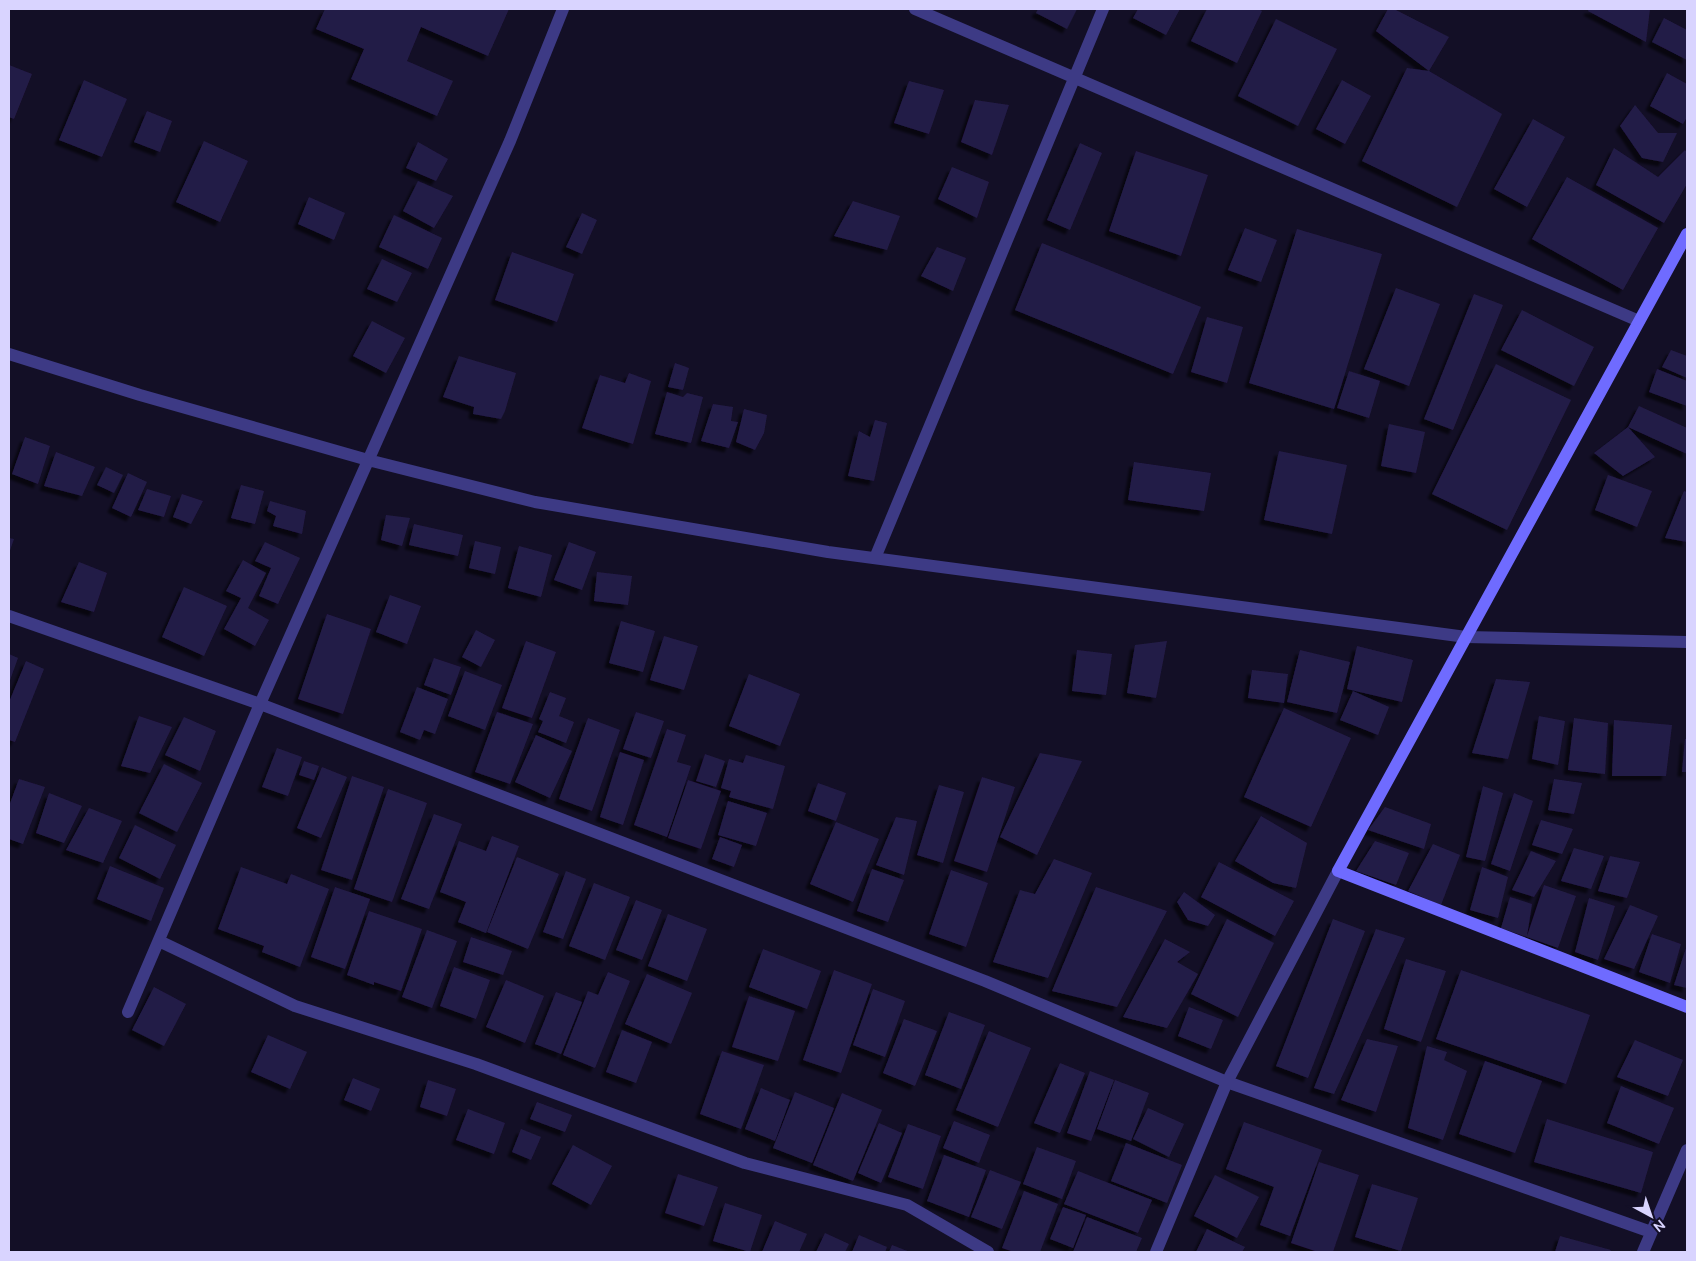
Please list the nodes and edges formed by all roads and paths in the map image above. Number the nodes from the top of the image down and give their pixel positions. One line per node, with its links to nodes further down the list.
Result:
1 (563, 9): 8 (street)
2 (915, 9): 4 (street)
3 (1103, 9): 4 (street)
4 (1075, 78): 6 (street); 9 (street)
5 (1687, 234): 6 (street)
6 (1638, 321): 11 (street)
7 (9, 354): 8 (street)
8 (368, 460): 9 (street); 13 (street)
9 (876, 558): 11 (street)
10 (9, 616): 13 (street)
11 (1466, 636): 12 (street); 14 (street)
12 (1687, 642)
13 (260, 704): 15 (street); 18 (street)
14 (1338, 871): 16 (street); 18 (street)
15 (159, 941): 17 (street); 21 (street)
16 (1687, 1007)
17 (128, 1012)
18 (1227, 1082): 20 (street); 22 (street)
19 (1687, 1150): 20 (street)
20 (1651, 1232): 23 (street)
21 (988, 1252)
22 (1156, 1252)
23 (1643, 1252)

